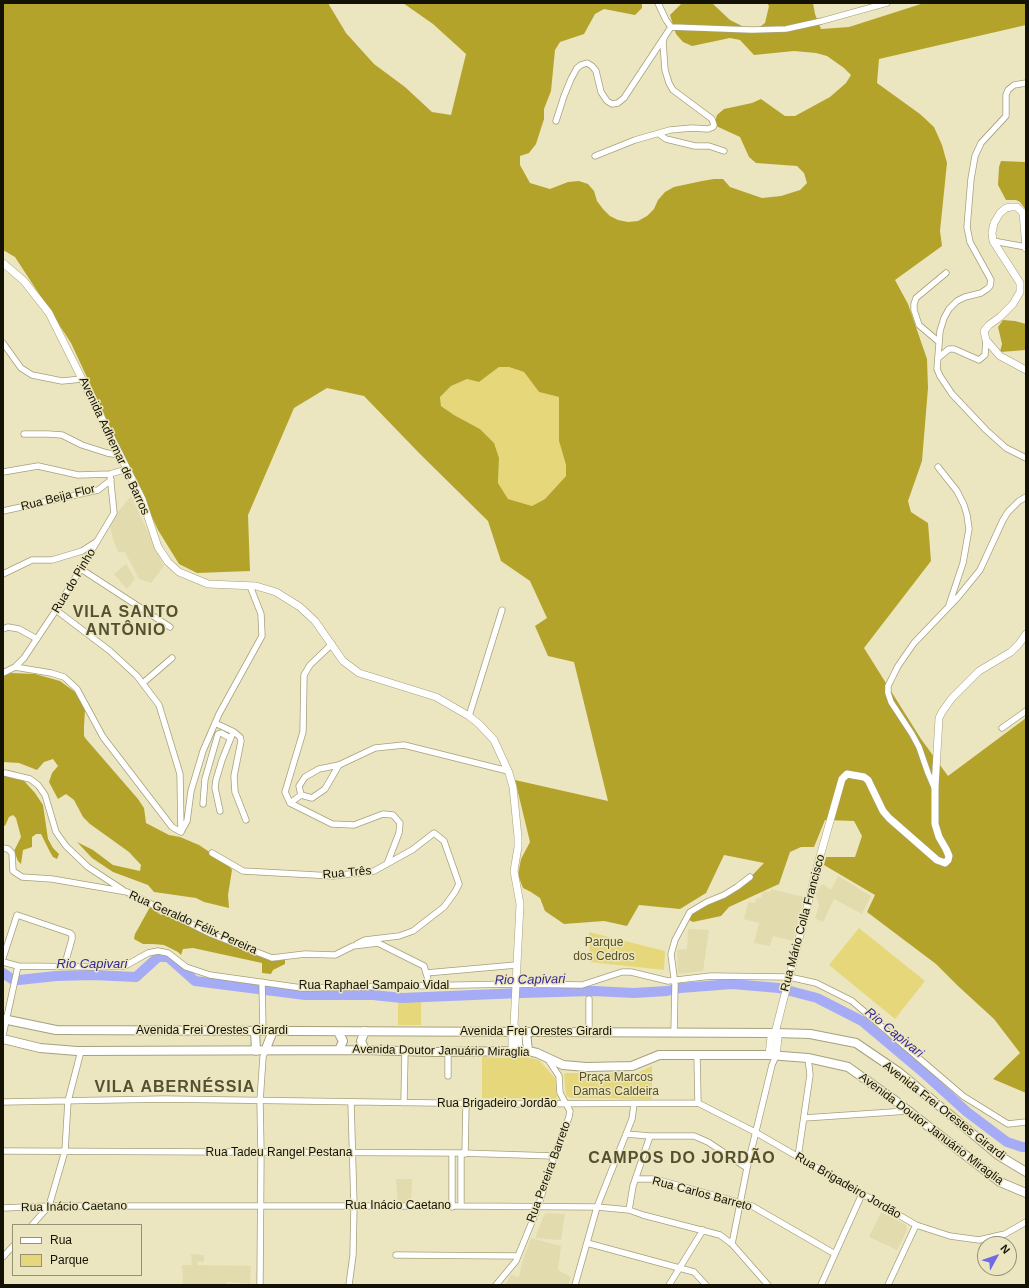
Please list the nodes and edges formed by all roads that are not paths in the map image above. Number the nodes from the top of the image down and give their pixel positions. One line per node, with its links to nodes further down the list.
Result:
1 (658, 3): 3 (street)
2 (887, 3): 3 (street)
3 (671, 27): 4 (street)
4 (664, 37): 6 (street); 7 (street)
5 (1026, 83): 15 (street)
6 (556, 121)
7 (659, 134): 8 (street); 9 (street)
8 (724, 151)
9 (595, 156)
10 (993, 241): 11 (street); 11 (street); 14 (street)
11 (1026, 248)
12 (3, 264): 19 (street, Avenida Adhemar de Barros)
13 (946, 274): 15 (street)
14 (986, 340): 17 (street); 18 (street)
15 (939, 342): 17 (street)
16 (3, 343): 19 (street)
17 (938, 358): 22 (street)
18 (1026, 370)
19 (82, 379): 21 (street, Avenida Adhemar de Barros)
20 (24, 434): 21 (street)
21 (120, 454): 24 (street, Avenida Adhemar de Barros)
22 (1026, 458)
23 (938, 467): 34 (street)
24 (127, 469): 26 (street); 33 (street, Avenida Adhemar de Barros)
25 (3, 472): 26 (street)
26 (110, 474): 27 (street, Rua do Pinho)
27 (111, 480): 29 (street, Rua Beija Flor); 30 (street, Rua do Pinho)
28 (1026, 497): 34 (street)
29 (3, 511)
30 (98, 541): 31 (street, Rua do Pinho); 32 (street)
31 (81, 569): 35 (street, Rua do Pinho); 37 (street)
32 (3, 574)
33 (250, 586): 41 (street, Avenida Adhemar de Barros); 48 (street)
34 (948, 609): 55 (street)
35 (56, 610): 40 (street, Rua do Pinho); 45 (street)
36 (502, 610): 47 (street)
37 (170, 627)
38 (3, 629): 40 (street)
39 (1026, 634): 55 (street)
40 (37, 638): 43 (street, Rua do Pinho)
41 (332, 644): 47 (street, Avenida Adhemar de Barros); 57 (street)
42 (172, 658): 45 (street)
43 (14, 667): 44 (street, Rua do Pinho); 61 (street)
44 (3, 673)
45 (143, 684): 61 (street)
46 (1026, 711): 49 (street)
47 (469, 716): 53 (street, Avenida Adhemar de Barros)
48 (215, 723): 50 (street); 61 (street)
49 (1002, 728)
50 (234, 732): 51 (street); 60 (street)
51 (230, 738): 58 (street); 59 (street)
52 (339, 765): 53 (street); 56 (street); 56 (street)
53 (508, 771): 70 (street, Avenida Adhemar de Barros)
54 (5, 773): 66 (street)
55 (935, 787): 74 (street, Rua Mário Colla Francisco)
56 (301, 795): 57 (street)
57 (290, 803): 64 (street, Rua Três)
58 (203, 804)
59 (220, 811)
60 (246, 820)
61 (180, 832)
62 (3, 848): 66 (street, Rua Geraldo Félix Pereira)
63 (212, 853): 64 (street, Rua Três)
64 (387, 864): 67 (street)
65 (750, 877): 76 (street)
66 (127, 892): 67 (street, Rua Geraldo Félix Pereira)
67 (353, 946): 73 (street, Rua Geraldo Félix Pereira)
68 (3, 958): 72 (street)
69 (3, 962): 71 (street, Rua Raphael Sampaio Vidal)
70 (516, 965): 73 (street); 78 (street, Avenida Adhemar de Barros)
71 (18, 966): 72 (street, Rua Raphael Sampaio Vidal); 80 (street)
72 (64, 967): 75 (street, Rua Raphael Sampaio Vidal)
73 (426, 973): 77 (street, Rua Geraldo Félix Pereira)
74 (789, 977): 76 (street, Rua Raphael Sampaio Vidal); 88 (street, Rua Mário Colla Francisco); 116 (street, Rua Raphael Sampaio Vidal)
75 (262, 983): 77 (street, Rua Raphael Sampaio Vidal); 82 (street)
76 (674, 983): 78 (street, Rua Raphael Sampaio Vidal); 87 (street)
77 (430, 986): 78 (street, Rua Raphael Sampaio Vidal)
78 (515, 986): 81 (street, Avenida Adhemar de Barros)
79 (589, 999): 86 (street)
80 (5, 1020): 82 (main road, Avenida Frei Orestes Girardi); 89 (street)
81 (518, 1030): 84 (main road, Avenida Frei Orestes Girardi); 86 (main road, Avenida Frei Orestes Girardi); 97 (street, Avenida Adhemar de Barros); 98 (main road)
82 (259, 1031): 83 (main road, Avenida Frei Orestes Girardi); 94 (main road)
83 (273, 1031): 85 (main road, Avenida Frei Orestes Girardi); 95 (main road)
84 (365, 1031): 85 (main road, Avenida Frei Orestes Girardi); 92 (main road)
85 (338, 1032): 91 (main road)
86 (589, 1033): 87 (main road, Avenida Frei Orestes Girardi)
87 (674, 1033): 88 (main road, Avenida Frei Orestes Girardi)
88 (775, 1033): 102 (street, Rua Mário Colla Francisco); 129 (main road, Avenida Frei Orestes Girardi)
89 (3, 1035)
90 (3, 1039): 93 (main road, Avenida Doutor Januário Miraglia)
91 (339, 1050): 92 (main road, Avenida Doutor Januário Miraglia); 95 (main road, Avenida Doutor Januário Miraglia)
92 (364, 1050): 96 (main road, Avenida Doutor Januário Miraglia)
93 (81, 1051): 94 (main road, Avenida Doutor Januário Miraglia); 105 (street)
94 (256, 1051): 95 (main road, Avenida Doutor Januário Miraglia)
95 (265, 1051): 106 (street)
96 (405, 1051): 99 (main road, Avenida Doutor Januário Miraglia); 109 (street)
97 (515, 1051): 98 (main road, Avenida Doutor Januário Miraglia); 99 (main road, Avenida Doutor Januário Miraglia)
98 (528, 1051): 101 (main road, Avenida Doutor Januário Miraglia)
99 (448, 1052): 104 (street)
100 (697, 1055): 101 (main road, Avenida Doutor Januário Miraglia); 102 (main road, Avenida Doutor Januário Miraglia); 110 (street)
101 (546, 1056): 112 (street, Rua Pereira Barreto)
102 (773, 1056): 103 (main road, Avenida Doutor Januário Miraglia); 117 (street)
103 (808, 1058): 114 (main road, Avenida Doutor Januário Miraglia); 115 (street)
104 (448, 1076)
105 (68, 1101): 106 (street, Rua Brigadeiro Jordão); 107 (street, Rua Brigadeiro Jordão); 121 (street)
106 (260, 1101): 108 (street, Rua Brigadeiro Jordão); 122 (street)
107 (3, 1102)
108 (351, 1102): 109 (street, Rua Brigadeiro Jordão); 123 (street)
109 (404, 1103): 111 (street, Rua Brigadeiro Jordão)
110 (698, 1103): 113 (street, Rua Brigadeiro Jordão); 117 (street, Rua Brigadeiro Jordão)
111 (466, 1104): 112 (street, Rua Brigadeiro Jordão); 125 (street)
112 (565, 1104): 113 (street, Rua Brigadeiro Jordão); 126 (street, Rua Pereira Barreto)
113 (634, 1104): 118 (street)
114 (908, 1111): 115 (street); 131 (main road, Avenida Doutor Januário Miraglia)
115 (804, 1118): 127 (street)
116 (1026, 1122)
117 (755, 1132): 127 (street, Rua Brigadeiro Jordão); 128 (street)
118 (626, 1134): 119 (street); 140 (street)
119 (650, 1136): 128 (street); 130 (street)
120 (3, 1151): 121 (street, Rua Tadeu Rangel Pestana)
121 (65, 1151): 122 (street, Rua Tadeu Rangel Pestana); 134 (street)
122 (261, 1153): 123 (street, Rua Tadeu Rangel Pestana); 135 (street)
123 (353, 1153): 124 (street, Rua Tadeu Rangel Pestana); 136 (street)
124 (452, 1153): 125 (street, Rua Tadeu Rangel Pestana); 138 (street)
125 (463, 1154): 126 (street, Rua Tadeu Rangel Pestana); 137 (street)
126 (554, 1156): 139 (street, Rua Pereira Barreto)
127 (798, 1157): 132 (street, Rua Brigadeiro Jordão)
128 (747, 1168): 133 (street)
129 (1026, 1172)
130 (636, 1179): 133 (street, Rua Carlos Barreto); 142 (street, Rua Carlos Barreto)
131 (1026, 1193)
132 (862, 1194): 145 (street, Rua Brigadeiro Jordão); 150 (street)
133 (740, 1202): 148 (street); 150 (street, Rua Carlos Barreto)
134 (49, 1206): 135 (street, Rua Inácio Caetano); 141 (street, Rua Inácio Caetano); 144 (street)
135 (261, 1206): 136 (street, Rua Inácio Caetano); 155 (street)
136 (354, 1206): 138 (street, Rua Inácio Caetano); 156 (street)
137 (461, 1206): 138 (street, Rua Inácio Caetano); 139 (street, Rua Inácio Caetano)
138 (452, 1207)
139 (538, 1207): 140 (street, Rua Inácio Caetano); 153 (street, Rua Pereira Barreto)
140 (597, 1207): 142 (street, Rua Inácio Caetano); 147 (street)
141 (3, 1208)
142 (629, 1210): 146 (street, Rua Inácio Caetano)
143 (1026, 1222): 145 (street, Rua Brigadeiro Jordão)
144 (33, 1224)
145 (916, 1225): 163 (street)
146 (703, 1230): 148 (street, Rua Inácio Caetano); 154 (street)
147 (587, 1243): 154 (street); 158 (street)
148 (732, 1244): 161 (street, Rua Inácio Caetano)
149 (12, 1247): 152 (street)
150 (835, 1254): 162 (street)
151 (396, 1255): 153 (street)
152 (4, 1256)
153 (518, 1256): 157 (street, Rua Pereira Barreto)
154 (680, 1268): 159 (street); 160 (street)
155 (260, 1285)
156 (349, 1285)
157 (496, 1285)
158 (576, 1285)
159 (669, 1285)
160 (706, 1285)
161 (768, 1285)
162 (821, 1285)
163 (888, 1285)

